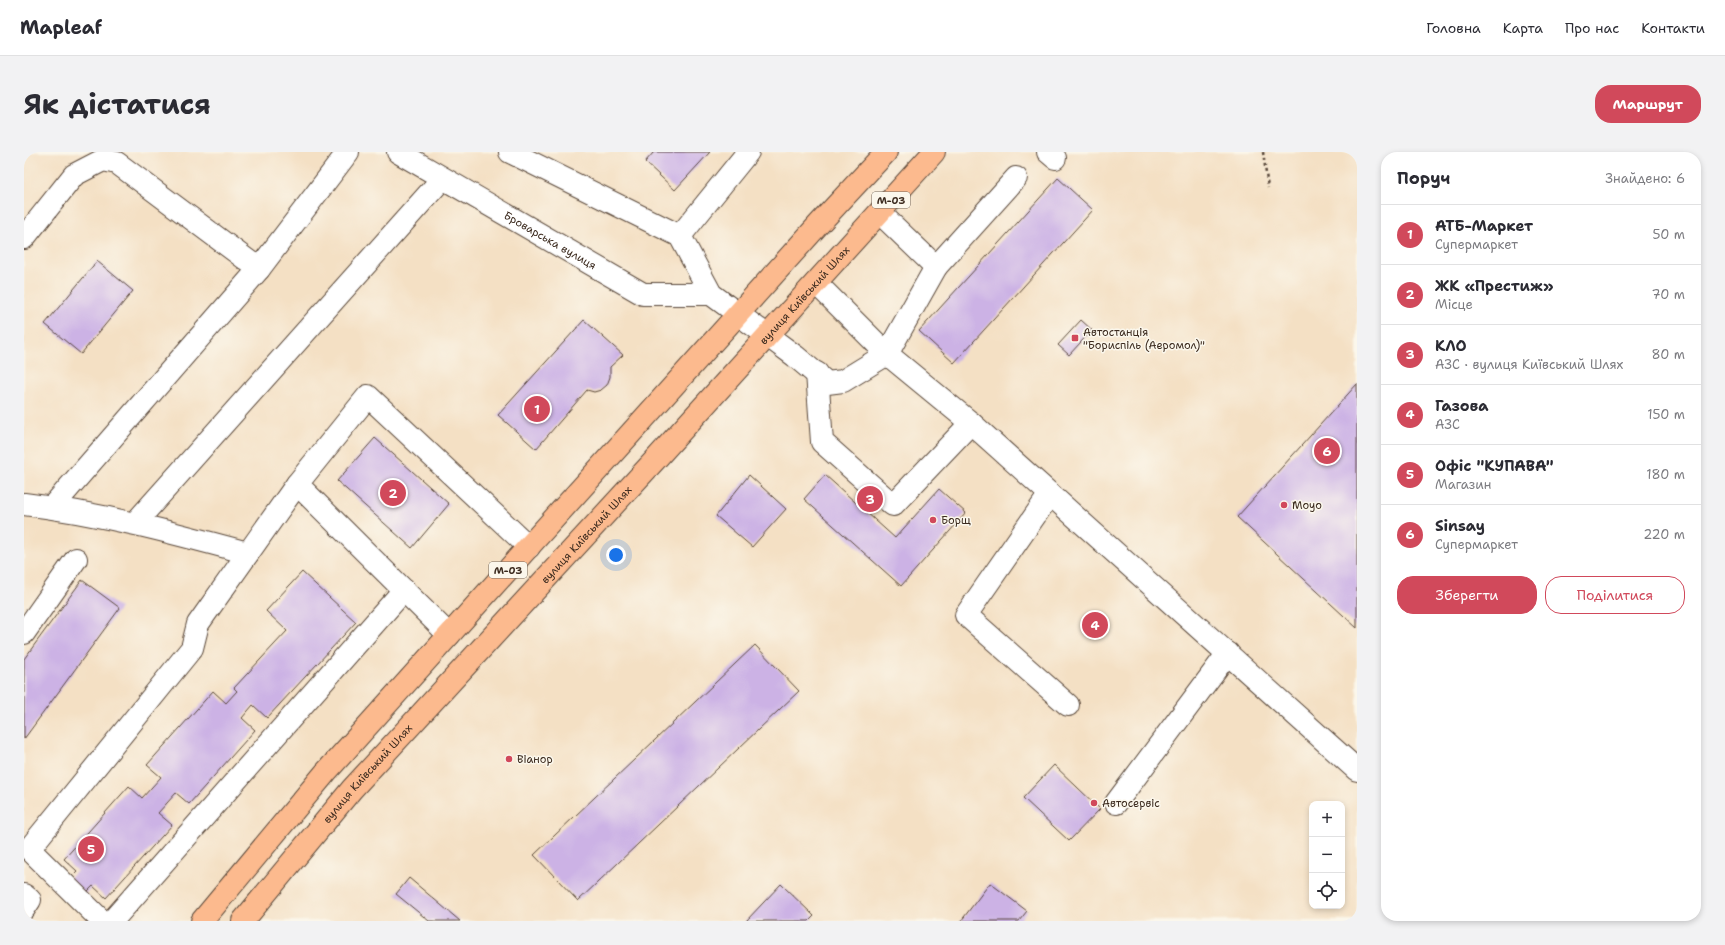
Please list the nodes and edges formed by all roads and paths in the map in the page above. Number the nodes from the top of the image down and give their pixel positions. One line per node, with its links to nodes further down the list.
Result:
1 (348, 152): 15 (street)
2 (398, 152): 9 (street, Броварська вулиця)
3 (510, 152): 12 (street)
4 (748, 152): 12 (street)
5 (886, 152): 18 (highway, М-03)
6 (934, 152): 11 (highway, вулиця Київський Шлях / М-03)
7 (1263, 152): 10 (path)
8 (1016, 178): 14 (street)
9 (442, 179): 17 (street, Броварська вулиця); 27 (street)
10 (1268, 188)
11 (880, 213): 14 (street); 16 (highway, вулиця Київський Шлях / М-03)
12 (680, 236): 17 (street)
13 (24, 238): 15 (street)
14 (936, 267): 20 (street)
15 (259, 269): 26 (street)
16 (816, 283): 19 (highway, вулиця Київський Шлях / М-03); 20 (street)
17 (711, 294): 18 (street)
18 (738, 314): 19 (street); 28 (highway, М-03)
19 (768, 336): 21 (street); 43 (highway, вулиця Київський Шлях / М-03)
20 (887, 354): 21 (street); 22 (street)
21 (817, 373): 22 (street)
22 (970, 423): 24 (street)
23 (297, 484): 28 (street); 29 (street); 31 (street)
24 (1050, 494): 34 (street); 35 (street)
25 (24, 504): 26 (street)
26 (52, 507): 27 (street)
27 (134, 523): 29 (street)
28 (529, 546): 33 (highway, М-03)
29 (248, 553): 40 (street)
30 (76, 559): 32 (street)
31 (404, 590): 33 (street); 41 (street)
32 (24, 633)
33 (449, 635): 42 (highway, М-03)
34 (1228, 653): 36 (street); 37 (street)
35 (1068, 705)
36 (1357, 770)
37 (1116, 802)
38 (24, 895): 39 (street)
39 (24, 908)
40 (102, 921)
41 (112, 921)
42 (202, 921)
43 (242, 921)

